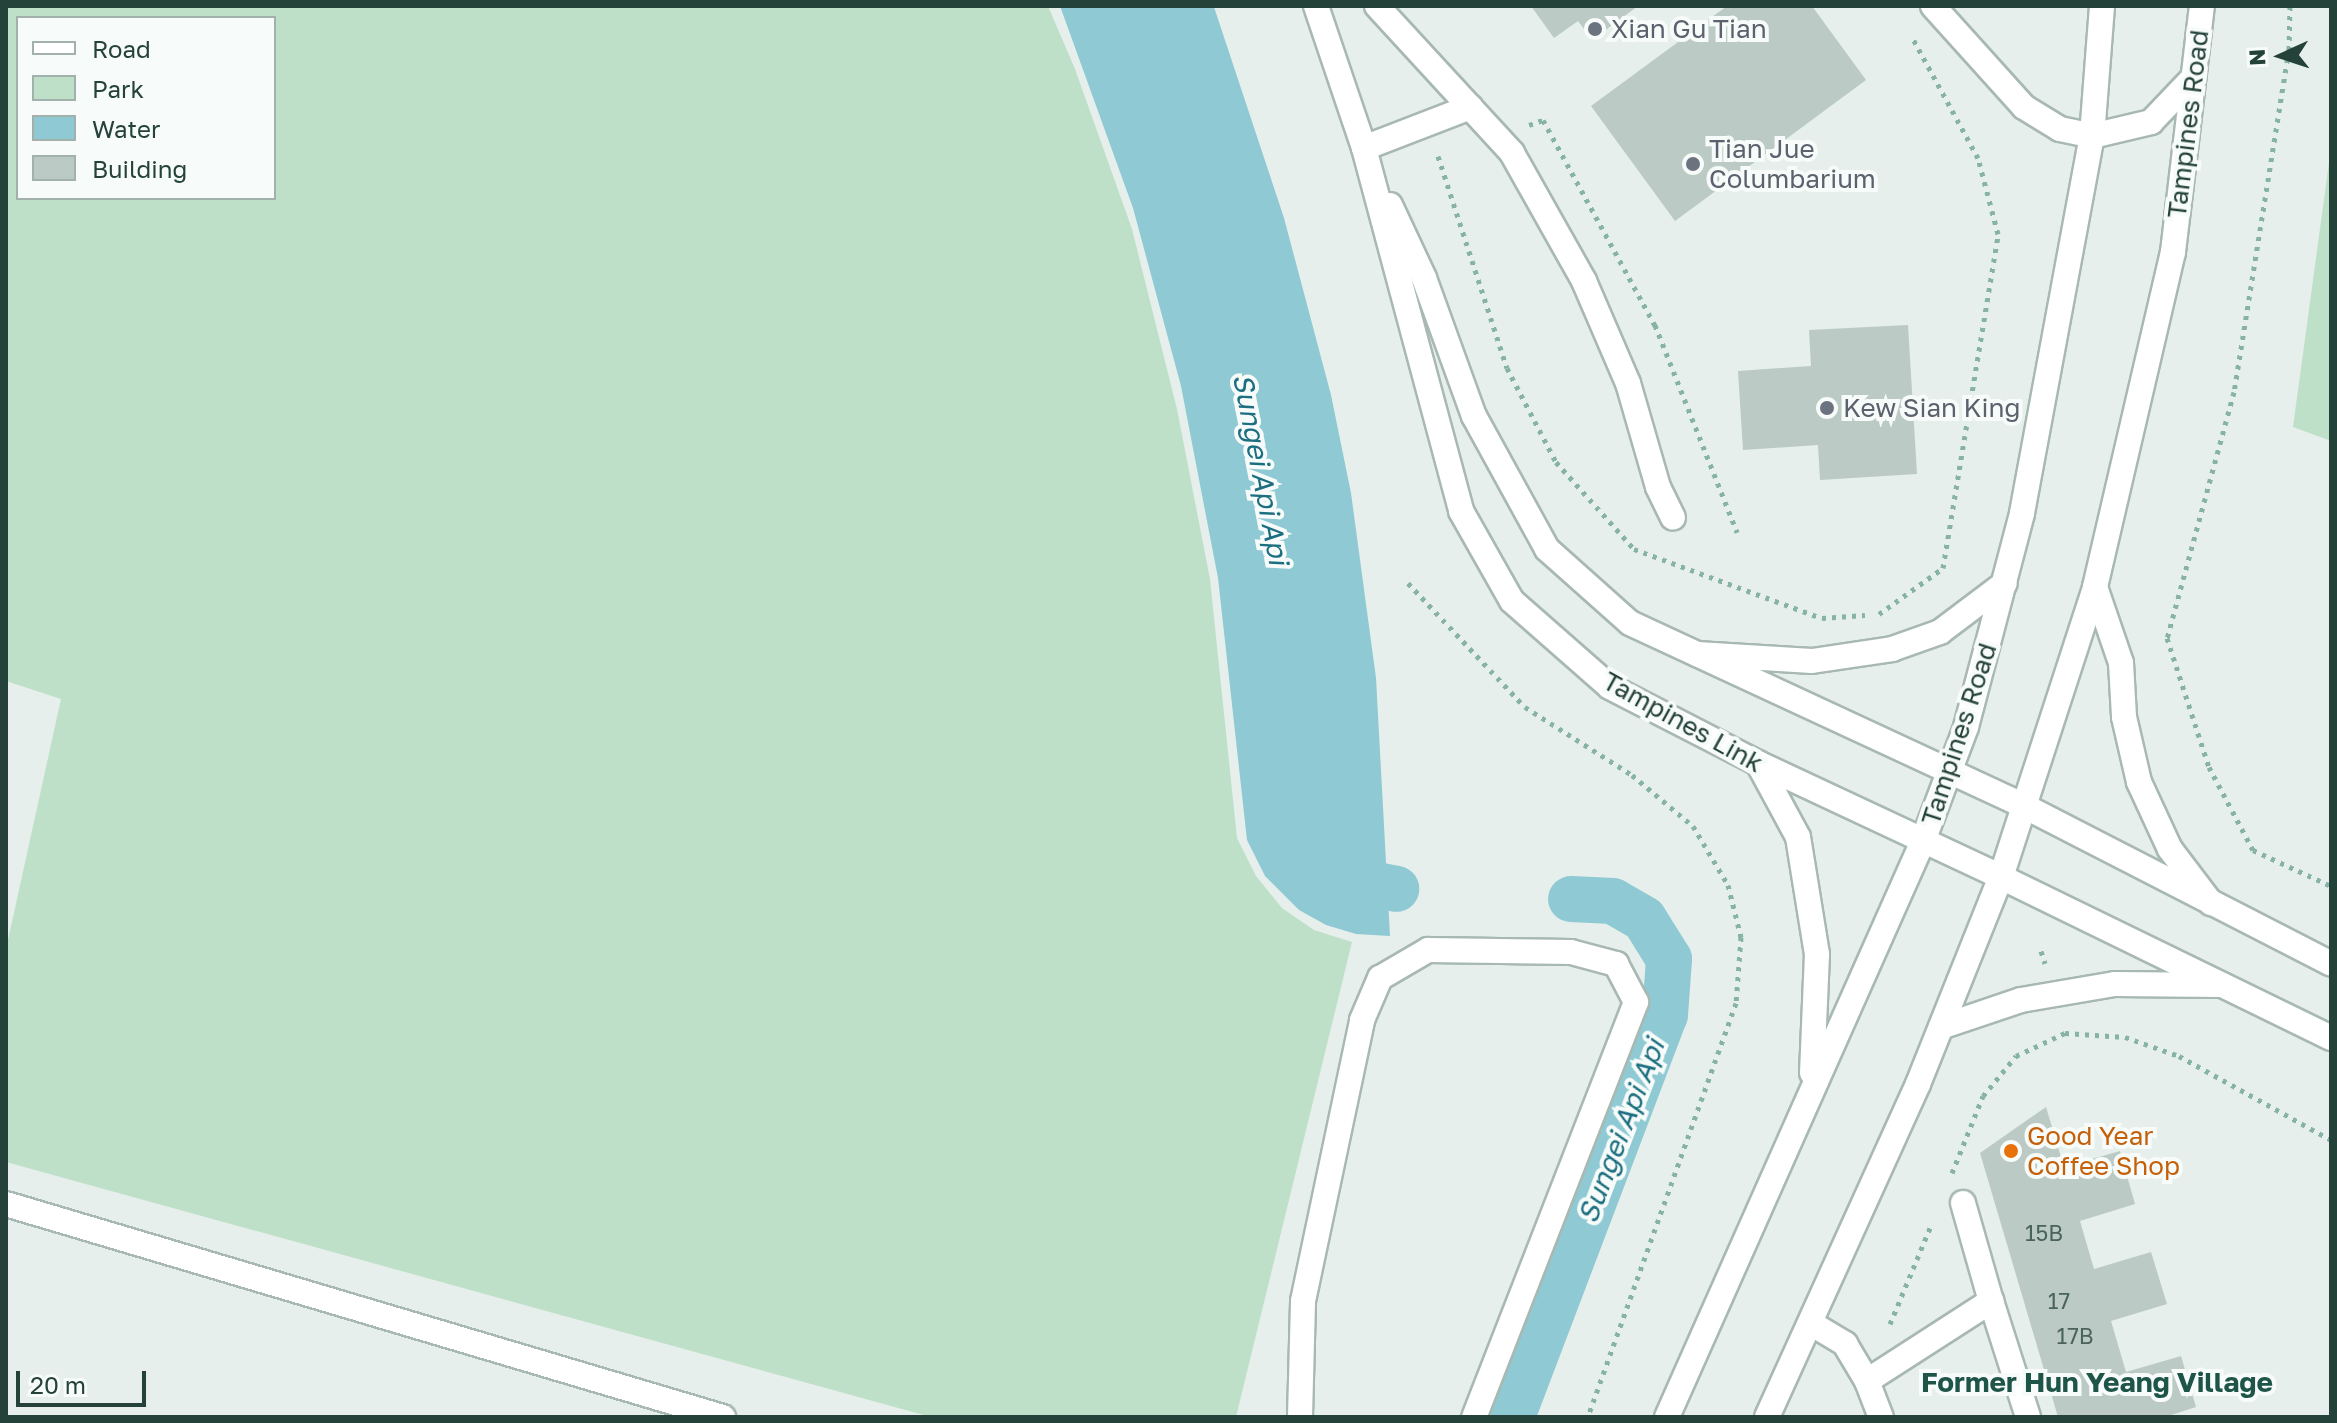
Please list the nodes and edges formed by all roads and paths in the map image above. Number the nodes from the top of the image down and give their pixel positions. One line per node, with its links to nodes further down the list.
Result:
1 (1316, 6): 12 (main road, Tampines Link)
2 (1377, 6): 9 (main road)
3 (1933, 6): 11 (main road)
4 (2102, 6): 11 (main road, Tampines Road)
5 (2202, 6): 8 (main road, Tampines Road)
6 (2290, 6): 23 (path)
7 (1909, 33): 10 (path)
8 (2193, 78): 11 (main road); 16 (main road, Tampines Road)
9 (1470, 107): 10 (main road); 13 (main road)
10 (1427, 125): 12 (main road)
11 (2092, 136): 15 (main road, Tampines Road)
12 (1364, 148): 17 (main road, Tampines Link); 18 (main road, Tampines Link)
13 (1673, 518)
14 (1408, 583): 40 (path)
15 (2005, 583): 17 (main road); 19 (main road, Tampines Road)
16 (2095, 587): 20 (main road, Tampines Road); 24 (main road)
17 (1697, 654): 19 (main road, Tampines Link)
18 (1758, 763): 21 (main road, Tampines Link); 30 (main road)
19 (1948, 774): 20 (main road, Tampines Link); 21 (main road, Tampines Road)
20 (2024, 806): 22 (main road, Tampines Road); 24 (main road, Tampines Link)
21 (1923, 841): 22 (main road, Tampines Link); 30 (main road, Tampines Road)
22 (2001, 877): 26 (main road, Tampines Link); 27 (main road, Tampines Road)
23 (2331, 886)
24 (2211, 903): 25 (main road, Tampines Link)
25 (2331, 964)
26 (2222, 985): 27 (main road); 29 (main road, Tampines Link)
27 (1941, 1027): 35 (main road, Tampines Road)
28 (2065, 1033): 31 (path)
29 (2331, 1038)
30 (1812, 1087): 41 (main road, Tampines Road)
31 (2331, 1140)
32 (1963, 1203): 34 (main road)
33 (6, 1204): 37 (main road)
34 (1991, 1301): 36 (main road); 44 (main road)
35 (1812, 1324): 36 (main road); 42 (main road, Tampines Road)
36 (1867, 1381): 43 (main road)
37 (723, 1417)
38 (1300, 1417): 39 (main road)
39 (1474, 1417)
40 (1588, 1417)
41 (1667, 1417)
42 (1767, 1417)
43 (1881, 1417)
44 (2028, 1417)

